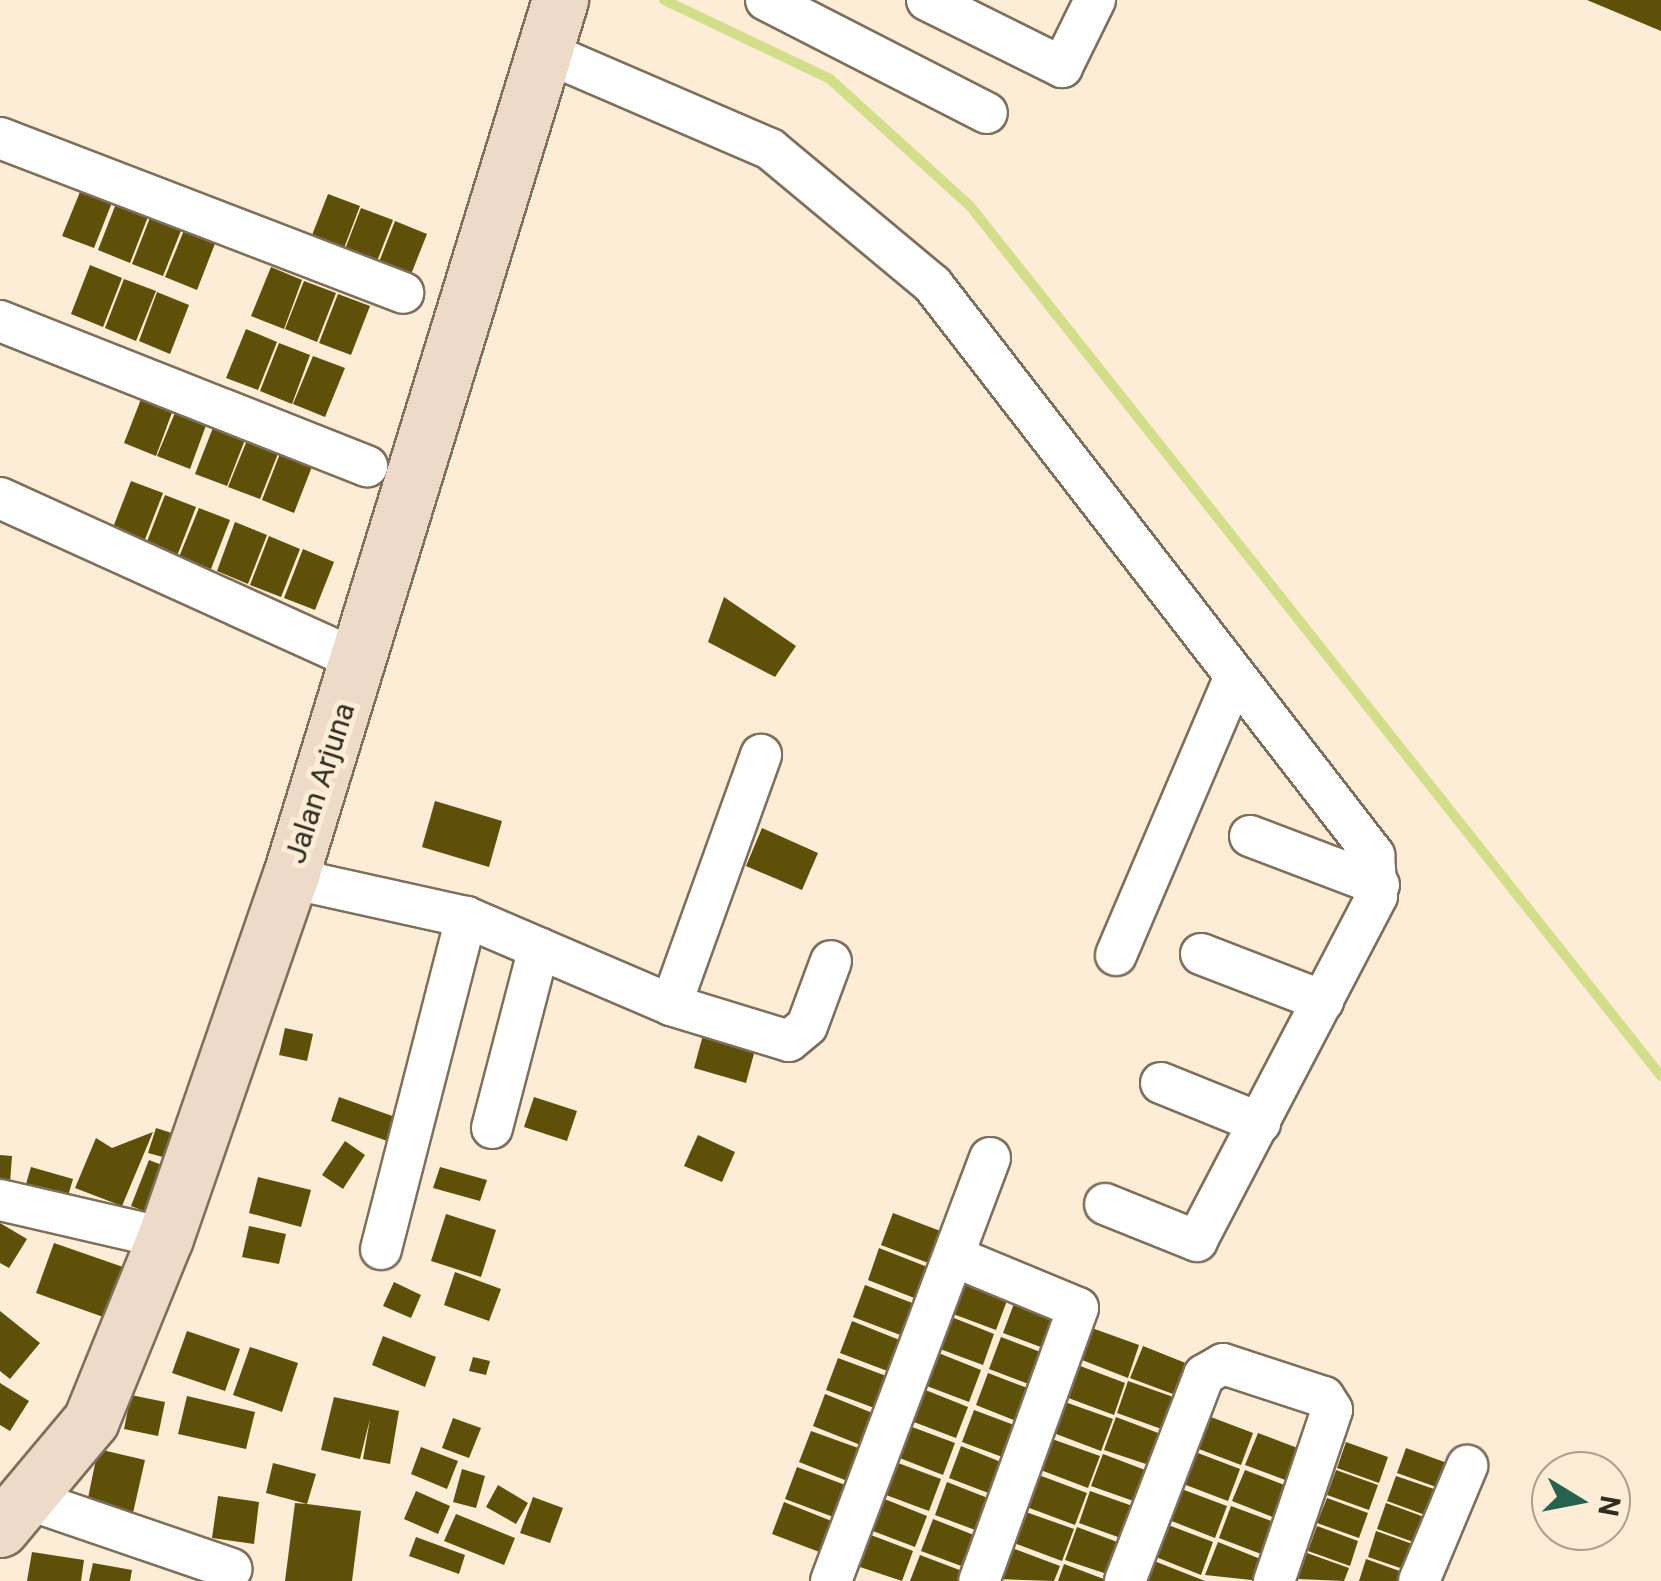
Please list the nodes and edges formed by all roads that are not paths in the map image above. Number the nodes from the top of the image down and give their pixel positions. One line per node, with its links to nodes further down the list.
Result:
1 (766, 0): 5 (street)
2 (1096, 0): 3 (street)
3 (936, 2)
4 (549, 16): 11 (street, Jalan Arjuna); 12 (street)
5 (987, 114)
6 (0, 138): 7 (street)
7 (403, 293)
8 (3, 331): 9 (street)
9 (366, 466)
10 (0, 498): 11 (street)
11 (359, 661): 15 (street, Jalan Arjuna)
12 (1232, 682): 16 (street); 20 (street)
13 (761, 756): 23 (street)
14 (1250, 836): 16 (street)
15 (290, 878): 17 (street); 30 (street, Jalan Arjuna)
16 (1379, 885): 22 (street)
17 (466, 917): 18 (street); 31 (street)
18 (539, 948): 23 (street); 26 (street)
19 (1201, 954): 22 (street)
20 (1116, 955)
21 (831, 961): 23 (street)
22 (1322, 1001): 25 (street)
23 (671, 1005)
24 (1160, 1082): 25 (street)
25 (1260, 1122): 29 (street)
26 (492, 1128)
27 (990, 1158): 32 (street)
28 (0, 1200): 30 (street)
29 (1105, 1204)
30 (165, 1238): 34 (street, Jalan Arjuna)
31 (381, 1248)
32 (954, 1257): 36 (street); 37 (street)
33 (1467, 1466): 40 (street)
34 (15, 1514): 35 (street)
35 (231, 1570)
36 (836, 1579)
37 (980, 1581)
38 (1126, 1581): 39 (street)
39 (1274, 1581)
40 (1419, 1581)

